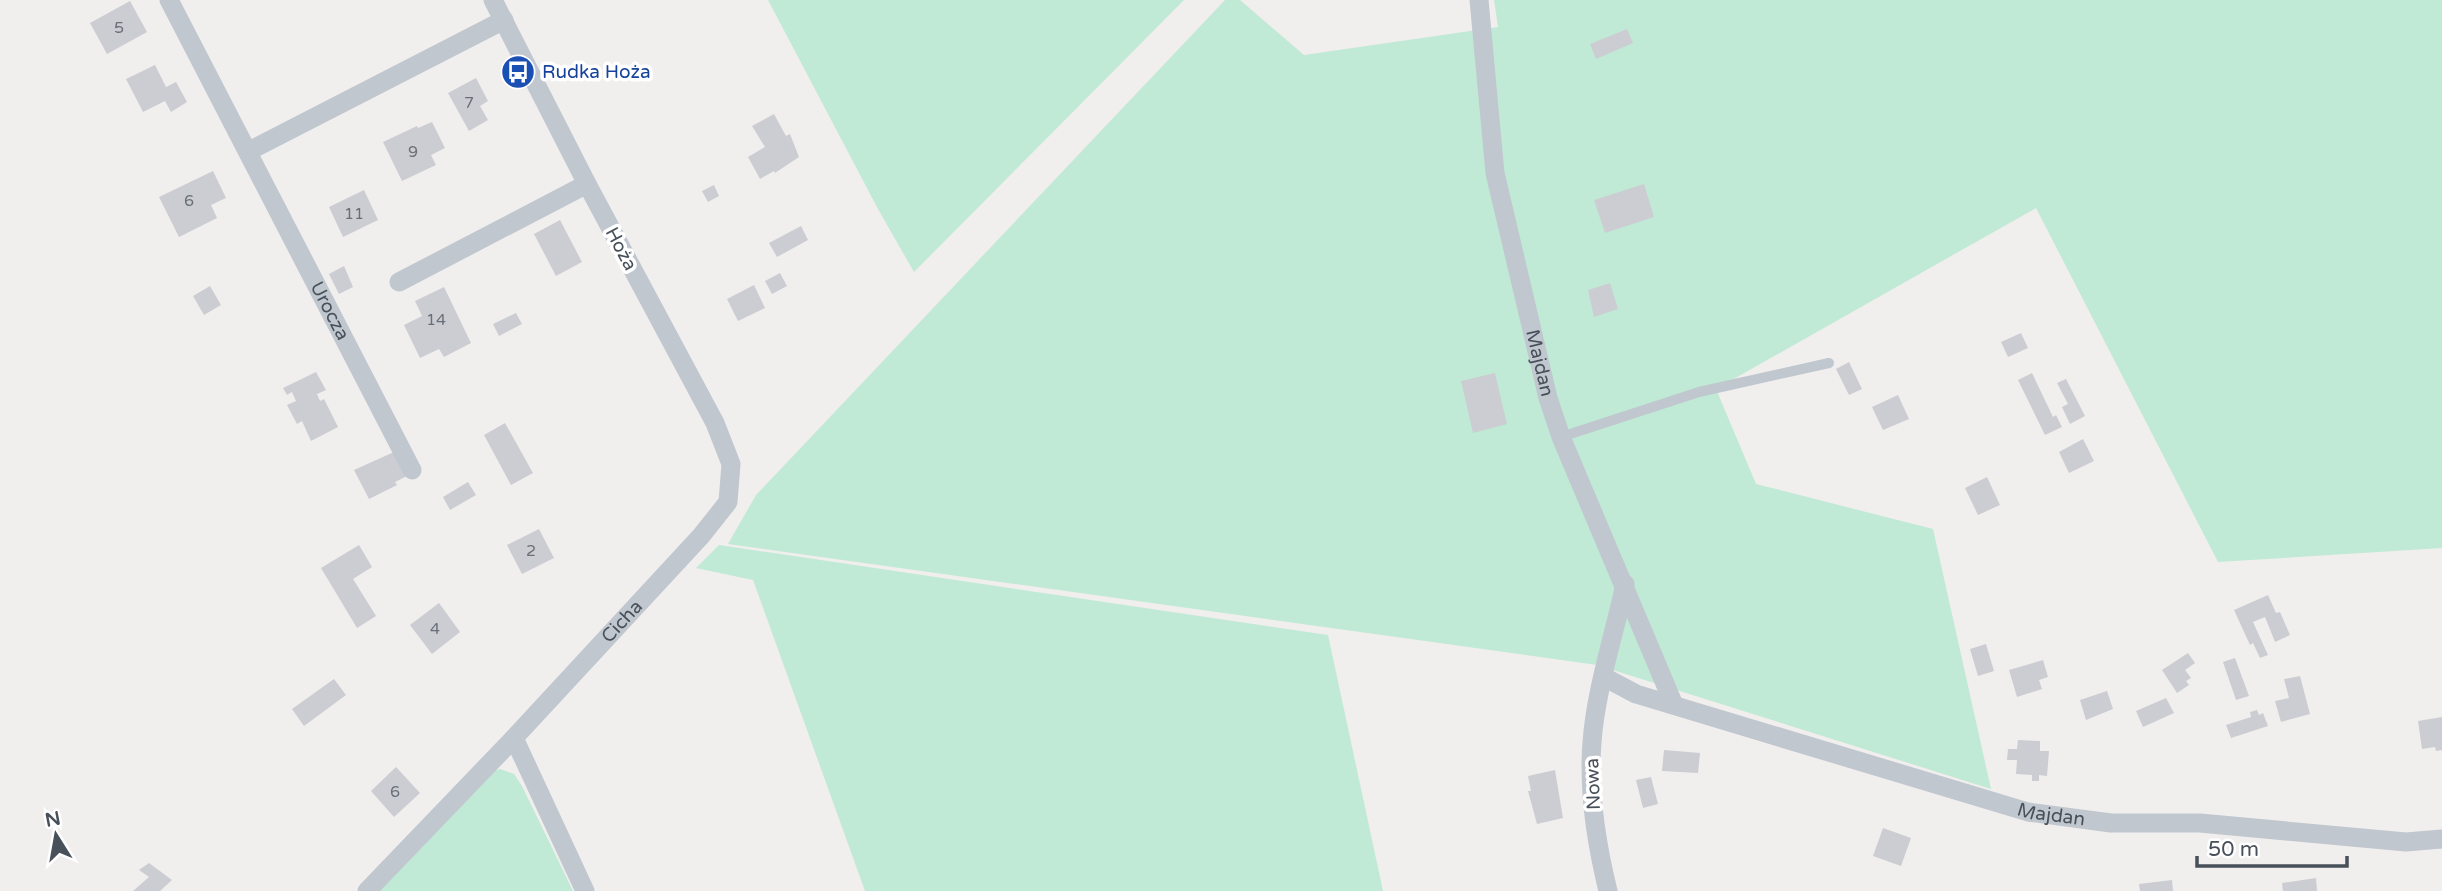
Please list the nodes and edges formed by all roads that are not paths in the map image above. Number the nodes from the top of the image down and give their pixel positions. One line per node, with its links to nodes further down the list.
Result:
1 (169, 0): 5 (street, Urocza)
2 (494, 0): 4 (street, Hoża)
3 (1479, 0): 9 (street, Majdan)
4 (504, 20): 5 (street); 6 (street, Hoża)
5 (249, 151): 10 (street, Urocza)
6 (587, 184): 7 (street); 11 (street, Hoża)
7 (399, 282)
8 (1829, 363): 9 (lane)
9 (1561, 437): 12 (street, Majdan)
10 (412, 470)
11 (728, 502): 15 (street, Cicha)
12 (1625, 584): 13 (street, Nowa); 14 (street, Majdan)
13 (1604, 677): 14 (street, Majdan); 19 (street, Nowa)
14 (1674, 705): 16 (street, Majdan)
15 (514, 738): 17 (street, Cicha); 18 (street)
16 (2442, 839)
17 (367, 891)
18 (585, 891)
19 (1608, 891)

